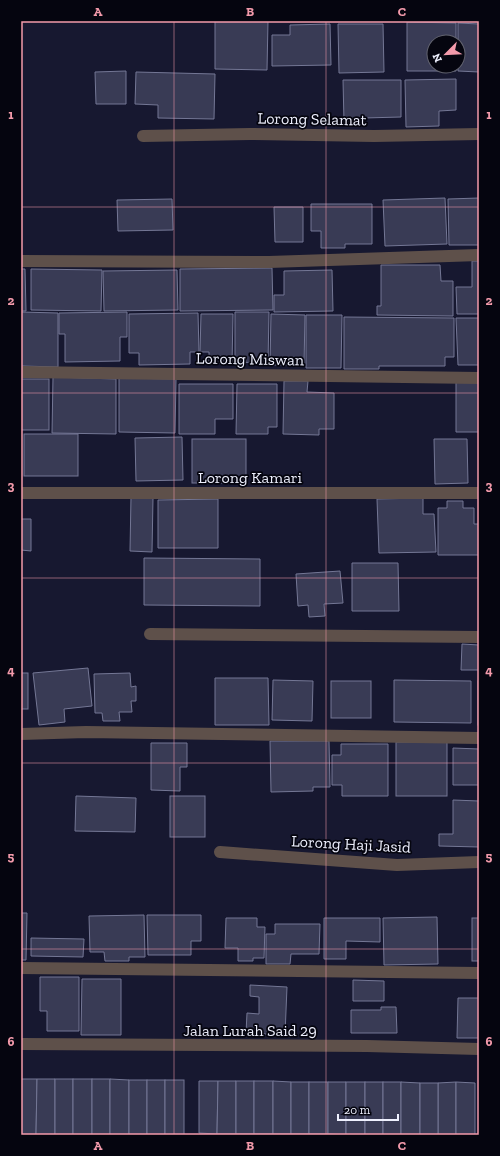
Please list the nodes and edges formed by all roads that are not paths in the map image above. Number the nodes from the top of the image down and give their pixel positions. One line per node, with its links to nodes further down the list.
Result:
1 (479, 134): 2 (street, Lorong Selamat)
2 (143, 136)
3 (479, 255): 4 (street)
4 (21, 261)
5 (21, 372): 6 (street, Lorong Miswan)
6 (479, 378)
7 (21, 493): 8 (street, Lorong Kamari)
8 (479, 493)
9 (150, 634): 10 (street)
10 (479, 637)
11 (21, 734): 12 (street)
12 (479, 738)
13 (220, 852): 14 (street, Lorong Haji Jasid)
14 (479, 862)
15 (21, 968): 16 (street)
16 (479, 973)
17 (21, 1044): 18 (street, Jalan Lurah Said 29)
18 (479, 1049)

